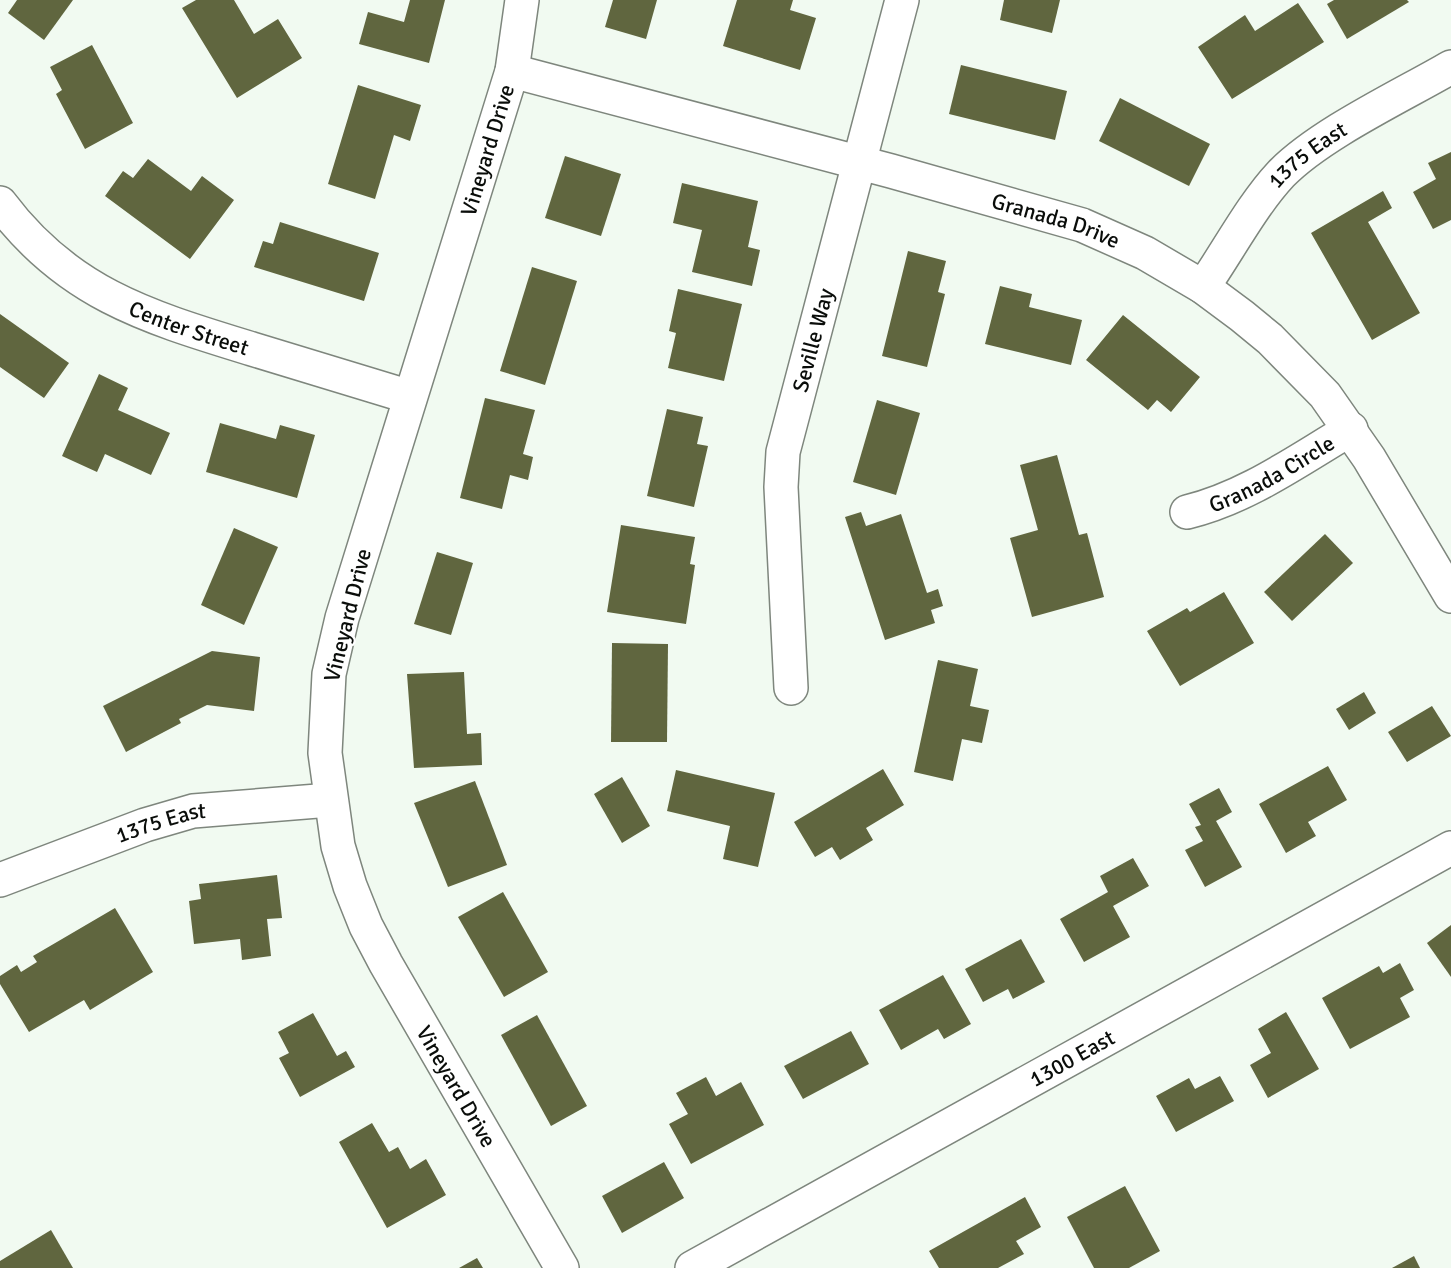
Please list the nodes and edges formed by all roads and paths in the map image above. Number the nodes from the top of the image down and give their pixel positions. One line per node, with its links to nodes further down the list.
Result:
1 (522, 0): 4 (street, Vineyard Drive)
2 (902, 0): 5 (street, Seville Way)
3 (1451, 67): 7 (street, 1375 East)
4 (512, 70): 5 (street, Granada Drive); 8 (street, Vineyard Drive)
5 (860, 163): 7 (street, Granada Drive); 12 (street, Seville Way)
6 (0, 202): 8 (street, Center Street)
7 (1203, 287): 9 (street, Granada Drive)
8 (410, 397): 13 (street, Vineyard Drive)
9 (1351, 429): 10 (street, Granada Circle); 11 (street, Granada Drive)
10 (1187, 512)
11 (1451, 596)
12 (791, 688)
13 (330, 800): 15 (street, 1375 East); 16 (street, Vineyard Drive)
14 (1451, 848): 17 (street, 1300 East)
15 (0, 880)
16 (562, 1268)
17 (693, 1268)

